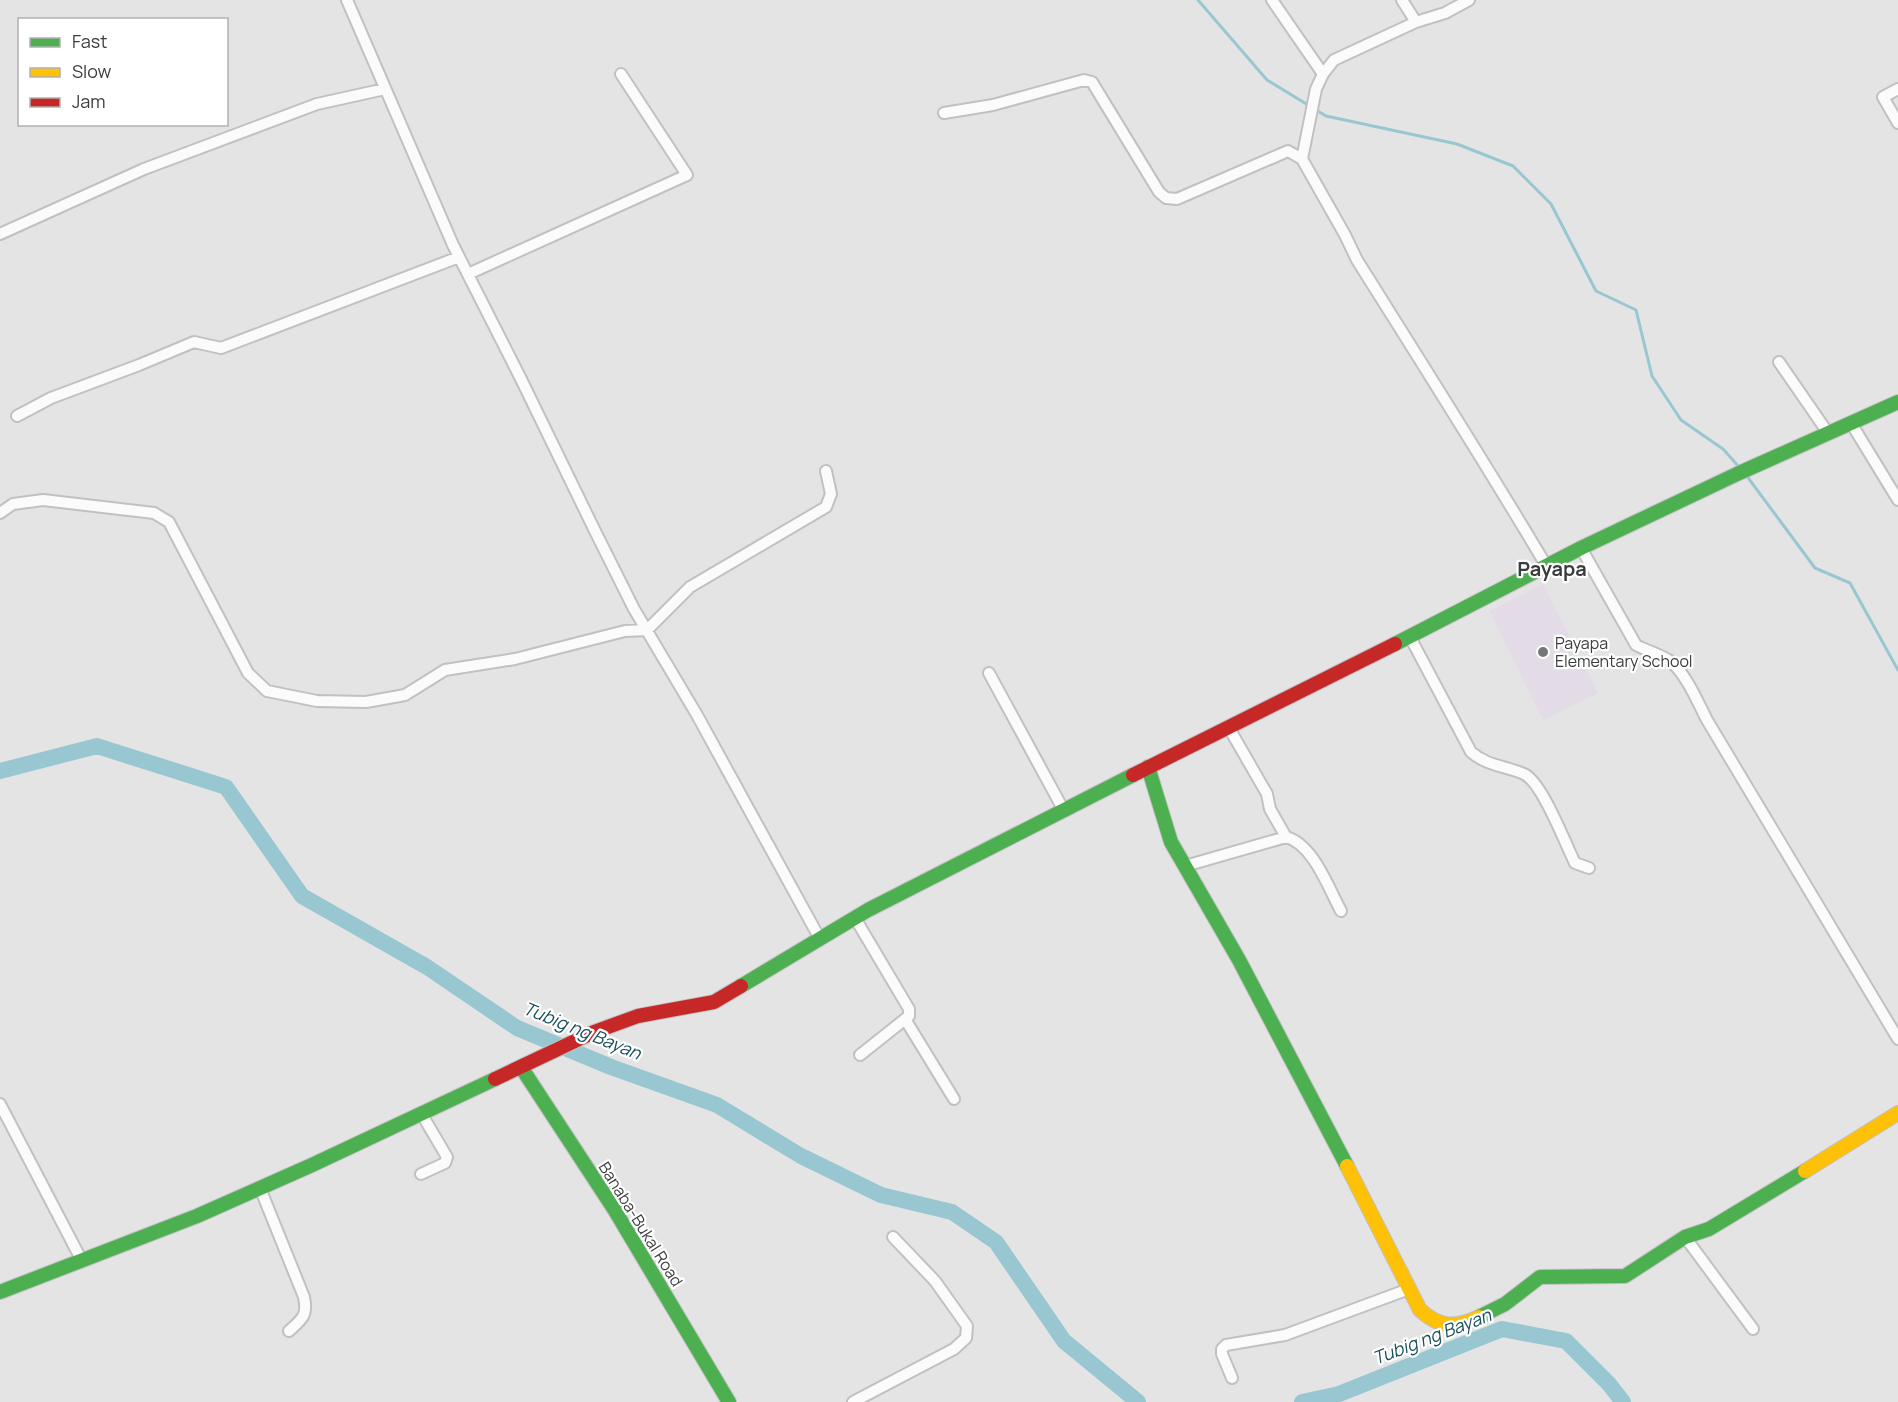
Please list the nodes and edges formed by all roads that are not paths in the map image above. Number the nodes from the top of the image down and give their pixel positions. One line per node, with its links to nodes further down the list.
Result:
1 (347, 0): 8 (street)
2 (1272, 0): 7 (street)
3 (1402, 0): 5 (street)
4 (1469, 0): 5 (street)
5 (1416, 22): 7 (street)
6 (621, 74): 15 (street)
7 (1323, 74): 12 (street)
8 (385, 88): 13 (street); 14 (street)
9 (1898, 89): 11 (street)
10 (944, 113): 12 (street)
11 (1898, 123)
12 (1302, 159): 25 (street)
13 (0, 234)
14 (459, 257): 15 (street); 18 (street)
15 (468, 274): 26 (street)
16 (1779, 362): 20 (street)
17 (1898, 402): 19 (main road)
18 (17, 416)
19 (1851, 423): 20 (main road); 22 (street)
20 (1828, 433): 24 (main road)
21 (826, 471): 26 (street)
22 (1898, 500)
23 (0, 513): 26 (street)
24 (1581, 548): 25 (main road); 39 (street)
25 (1547, 567): 27 (main road)
26 (647, 630): 37 (street)
27 (1410, 637): 29 (main road); 34 (street)
28 (989, 673): 31 (street)
29 (1229, 728): 30 (main road); 32 (street)
30 (1148, 767): 31 (main road); 33 (main road)
31 (1063, 810): 36 (main road)
32 (1286, 837): 33 (street); 35 (street)
33 (1185, 866): 51 (main road)
34 (1589, 868)
35 (1341, 911)
36 (855, 918): 37 (main road); 38 (street)
37 (820, 939): 41 (main road)
38 (905, 1019): 40 (street); 42 (street)
39 (1898, 1039)
40 (860, 1055)
41 (521, 1067): 44 (main road); 56 (main road, Banaba-Bukal Road)
42 (954, 1099)
43 (0, 1104): 50 (street)
44 (421, 1113): 46 (street); 47 (main road)
45 (1898, 1113): 49 (main road)
46 (421, 1174)
47 (260, 1188): 50 (main road); 54 (street)
48 (893, 1237): 57 (street)
49 (1685, 1237): 51 (main road); 53 (street)
50 (82, 1261): 52 (main road)
51 (1409, 1289): 55 (street)
52 (0, 1292)
53 (1753, 1329)
54 (289, 1331)
55 (1232, 1378)
56 (729, 1402)
57 (853, 1402)

